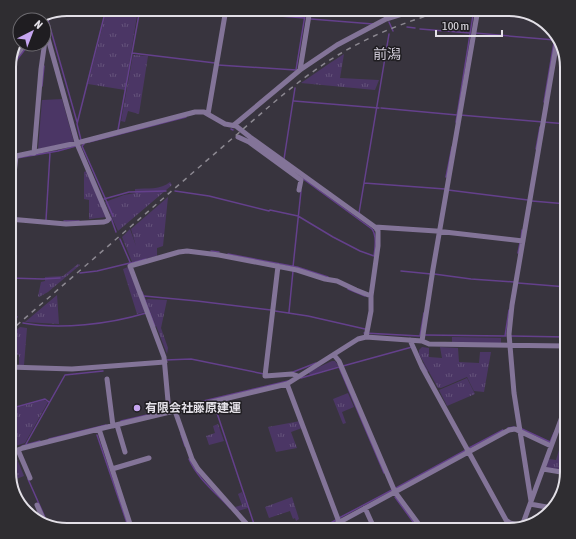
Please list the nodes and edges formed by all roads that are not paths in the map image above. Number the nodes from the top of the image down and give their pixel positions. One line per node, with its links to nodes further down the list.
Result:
1 (225, 16): 10 (street)
2 (309, 16): 9 (street)
3 (395, 16): 5 (street)
4 (477, 16): 21 (street)
5 (392, 17): 9 (street)
6 (556, 47): 22 (street)
7 (43, 52): 15 (street)
8 (52, 52): 14 (street)
9 (300, 70): 11 (street)
10 (208, 114): 11 (street); 14 (street)
11 (234, 125): 13 (street)
12 (238, 137): 13 (street)
13 (250, 140): 17 (street)
14 (79, 143): 15 (street); 19 (street)
15 (35, 152): 16 (street)
16 (16, 158)
17 (301, 177): 18 (street); 20 (street)
18 (299, 190)
19 (16, 220)
20 (375, 227): 21 (street); 24 (street)
21 (438, 231): 22 (street); 26 (street)
22 (523, 241): 28 (street)
23 (278, 266): 24 (street); 31 (street); 33 (street)
24 (371, 296): 25 (street)
25 (367, 334): 27 (street); 30 (street)
26 (422, 337): 27 (street); 28 (street)
27 (411, 345): 43 (street)
28 (510, 345): 29 (street); 40 (street)
29 (560, 346)
30 (334, 355): 33 (street); 50 (street)
31 (164, 362): 32 (street); 36 (street)
32 (16, 367)
33 (298, 376): 35 (street)
34 (107, 379): 38 (street)
35 (287, 384): 36 (street); 57 (street)
36 (171, 411): 38 (street); 59 (street)
37 (560, 422): 41 (street)
38 (115, 425): 39 (street); 44 (street)
39 (99, 429): 42 (street); 46 (street)
40 (520, 431): 41 (street); 43 (street); 51 (street)
41 (551, 446): 47 (street)
42 (18, 450): 49 (street)
43 (468, 450): 50 (street); 63 (street)
44 (125, 452)
45 (149, 458): 46 (street)
46 (112, 469): 58 (street)
47 (543, 469): 48 (street); 51 (street)
48 (560, 471)
49 (30, 478)
50 (395, 492): 54 (street); 62 (street)
51 (531, 502): 53 (street); 56 (street)
52 (37, 505): 55 (street)
53 (546, 506)
54 (365, 508): 57 (street); 61 (street)
55 (42, 516)
56 (524, 520)
57 (338, 521): 60 (street)
58 (130, 523)
59 (246, 523)
60 (335, 523)
61 (372, 523)
62 (418, 523)
63 (510, 523)

